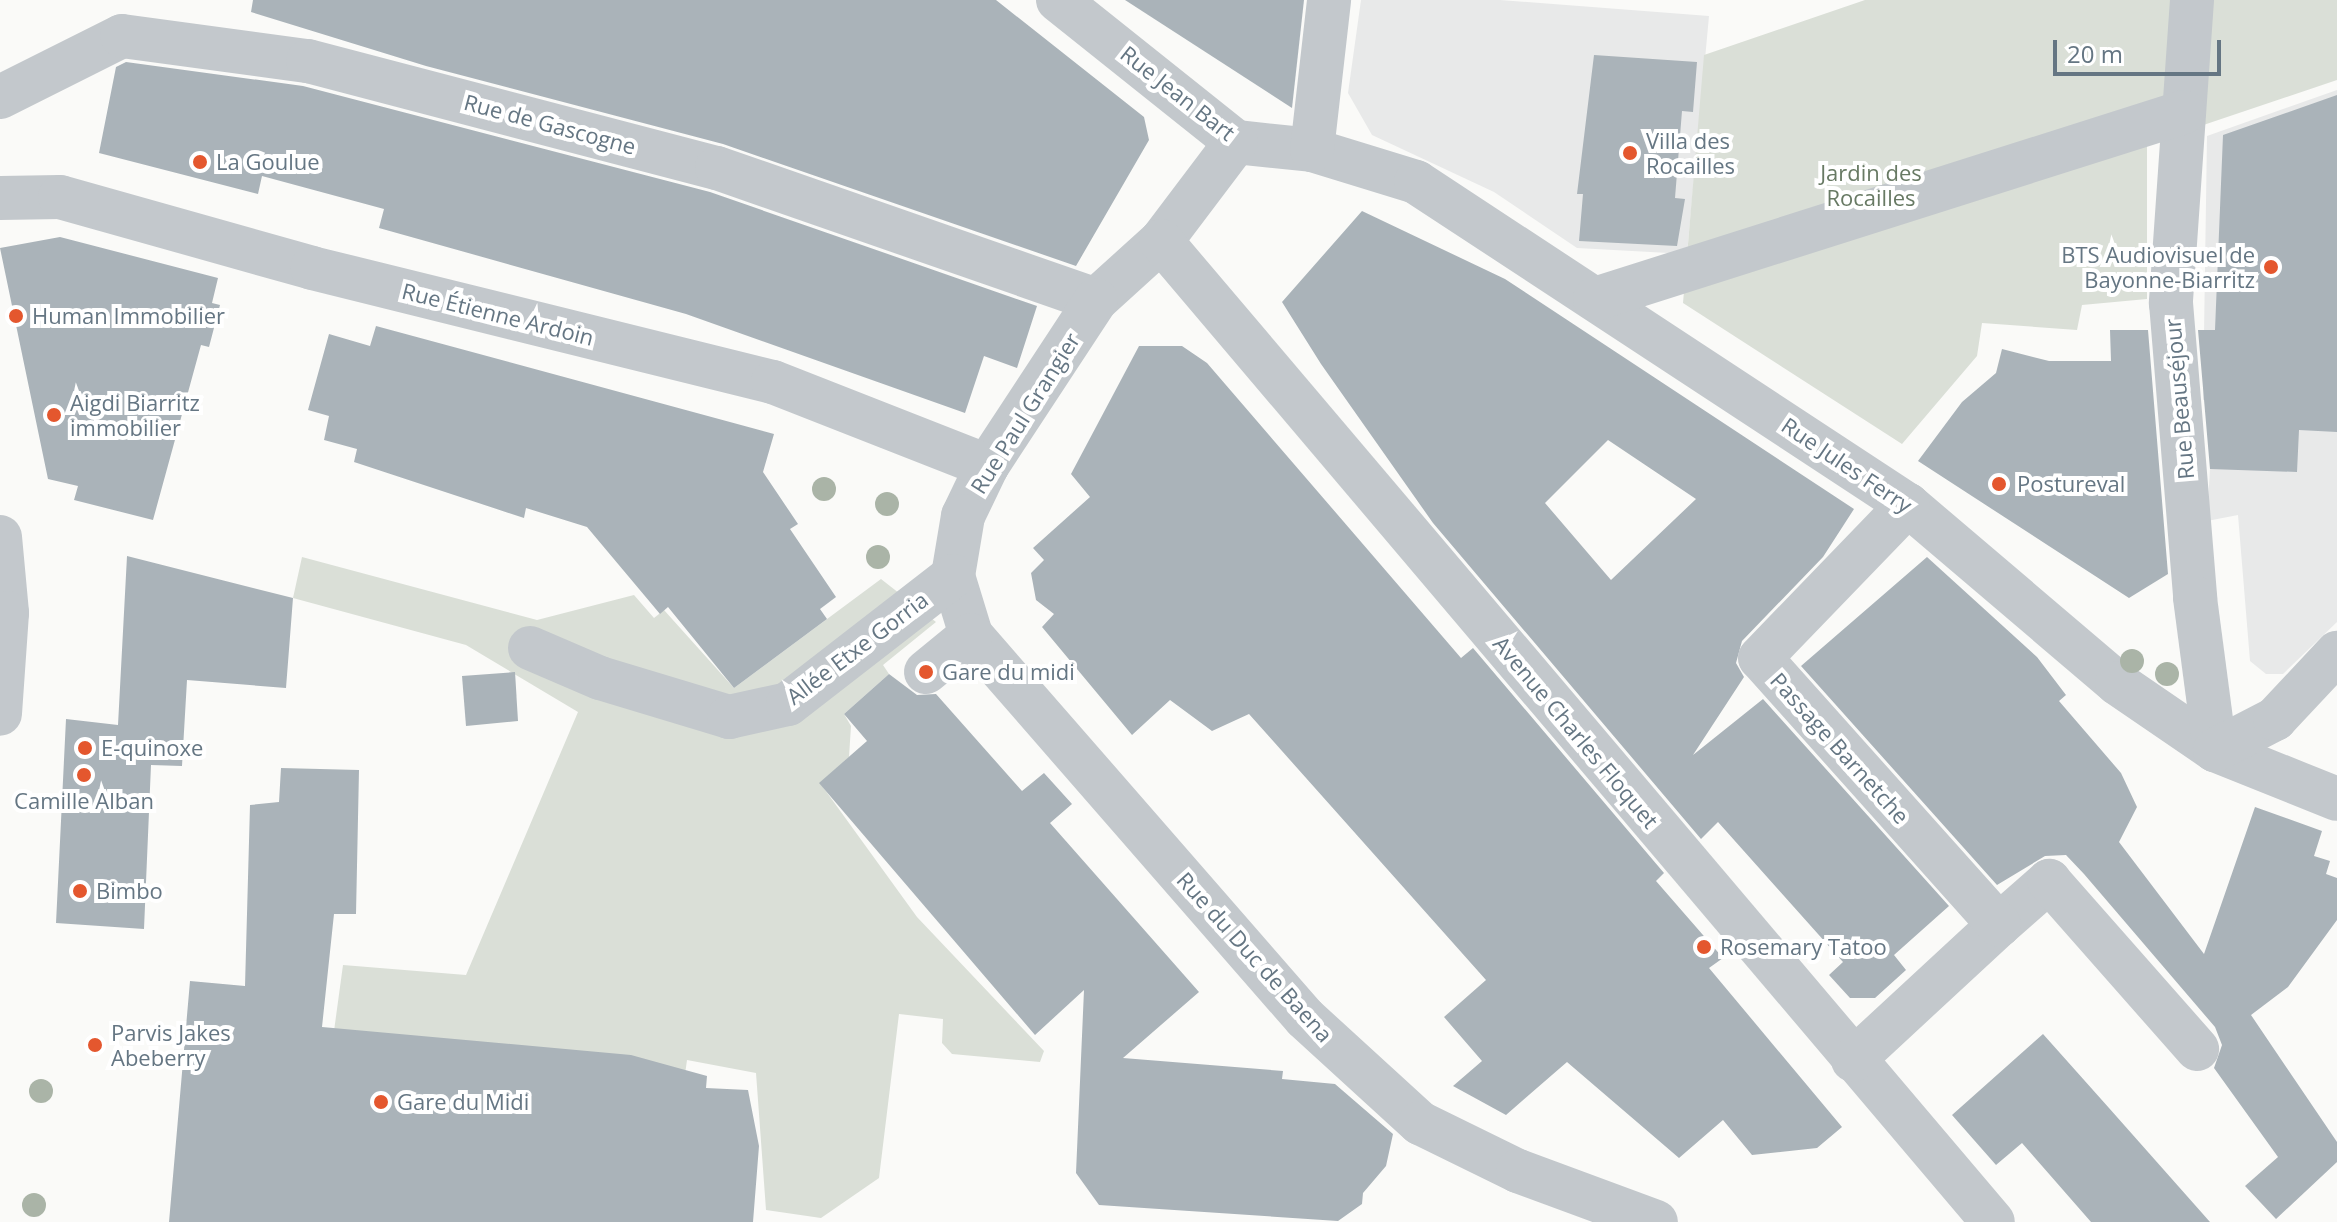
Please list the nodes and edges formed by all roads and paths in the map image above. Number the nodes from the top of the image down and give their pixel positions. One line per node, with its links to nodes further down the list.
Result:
1 (1058, 0): 6 (street, Rue Jean Bart)
2 (1329, 0): 7 (street)
3 (2192, 0): 5 (street, Rue Beauséjour)
4 (0, 97): 11 (street, Rue de Gascogne)
5 (2184, 112): 10 (street); 21 (street, Rue Beauséjour)
6 (1236, 142): 7 (street, Rue Jean Bart); 9 (street, Rue Paul Grangier)
7 (1312, 150): 10 (street, Rue Jules Ferry)
8 (0, 198): 12 (street, Rue Étienne Ardoin)
9 (1161, 241): 11 (street, Rue Paul Grangier); 25 (street, Avenue Charles Floquet)
10 (1595, 299): 13 (street, Rue Jules Ferry)
11 (1096, 300): 12 (street, Rue Paul Grangier)
12 (987, 466): 15 (street, Rue Paul Grangier)
13 (1908, 505): 21 (street, Rue Jules Ferry); 23 (street, Passage Barnetche)
14 (0, 537): 20 (street)
15 (953, 576): 16 (street, Rue du Duc de Baena); 17 (street, Allée Etxe Gorria)
16 (971, 635): 19 (street); 26 (street, Rue du Duc de Baena)
17 (530, 648)
18 (2337, 653): 21 (street)
19 (926, 672)
20 (0, 714)
21 (2215, 750): 22 (street, Rue Jules Ferry)
22 (2337, 799)
23 (1999, 925): 24 (street); 25 (street)
24 (2197, 1049)
25 (1853, 1060): 27 (street, Avenue Charles Floquet)
26 (1656, 1222)
27 (1993, 1222)

